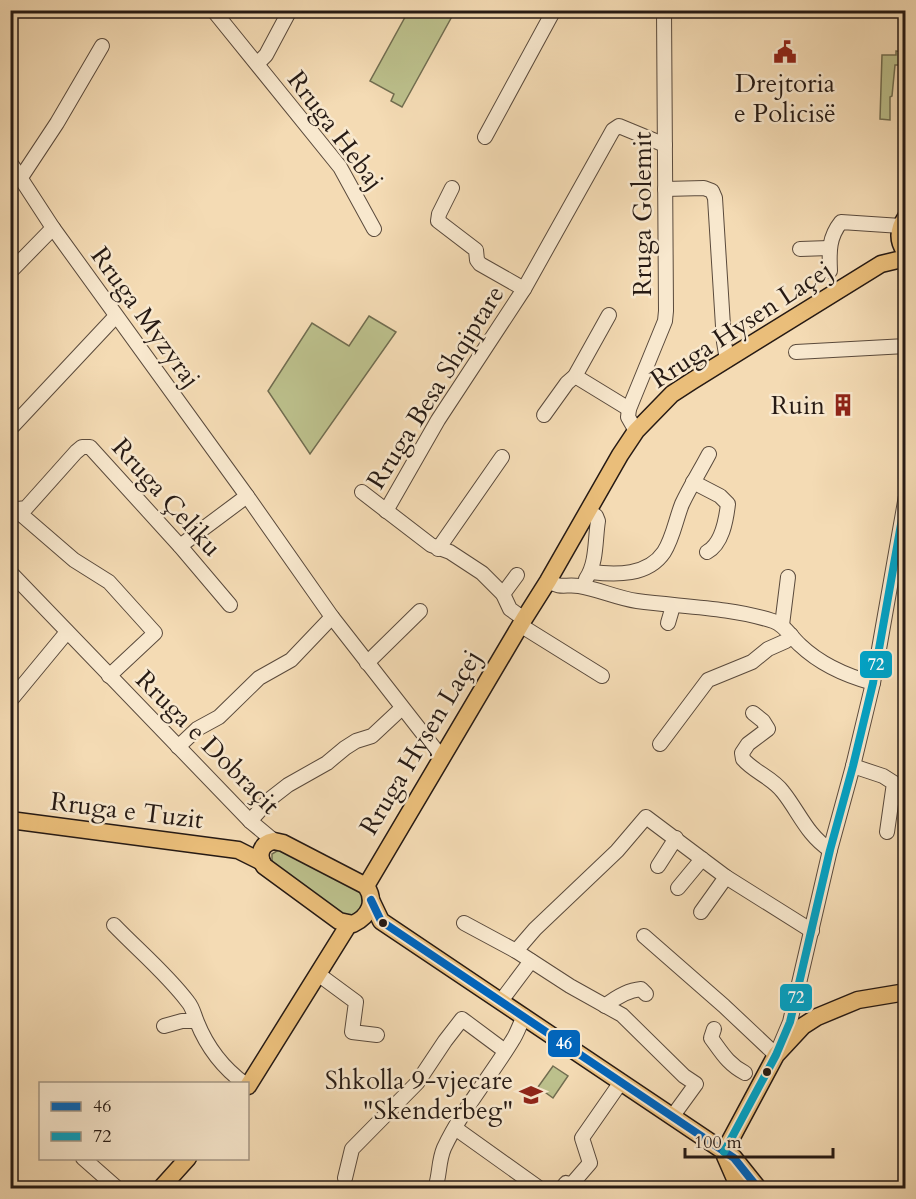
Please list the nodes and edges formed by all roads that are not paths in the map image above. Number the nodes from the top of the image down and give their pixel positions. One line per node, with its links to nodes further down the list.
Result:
1 (213, 10): 6 (street, Rruga Hebaj)
2 (290, 10): 6 (street, Rruga Hebaj)
3 (554, 10): 7 (street)
4 (664, 10): 8 (street, Rruga Golemit)
5 (102, 46): 10 (street)
6 (256, 62): 14 (street, Rruga Hebaj)
7 (485, 137)
8 (665, 145): 12 (street, Rruga Golemit); 22 (street, Rruga Besa Shqiptare)
9 (10, 162): 10 (street, Rruga Myzyraj)
10 (20, 179): 13 (street, Rruga Myzyraj)
11 (452, 188): 22 (street, Rruga Besa Shqiptare)
12 (665, 189): 27 (street); 29 (street, Rruga Golemit)
13 (53, 228): 21 (street); 24 (street, Rruga Myzyraj)
14 (374, 229)
15 (903, 234): 16 (street); 19 (main road)
16 (829, 248): 17 (street); 20 (street)
17 (800, 249)
18 (906, 258): 19 (main road)
19 (880, 264): 27 (main road, Rruga Hysen Laçej)
20 (830, 271)
21 (10, 272)
22 (524, 289): 40 (street, Rruga Besa Shqiptare)
23 (609, 315): 28 (street, Rruga Golemit)
24 (115, 317): 31 (street); 37 (street, Rruga Myzyraj)
25 (906, 345): 26 (street)
26 (796, 352)
27 (727, 360): 32 (main road, Rruga Hysen Laçej)
28 (576, 376): 29 (street); 30 (street, Rruga Golemit)
29 (629, 409): 32 (street)
30 (543, 415)
31 (10, 429)
32 (636, 431): 41 (main road, Rruga Hysen Laçej)
33 (709, 454): 35 (street)
34 (502, 457): 43 (street)
35 (693, 482): 44 (street); 46 (street)
36 (362, 492): 40 (street)
37 (247, 496): 42 (street); 57 (street, Rruga Myzyraj)
38 (906, 496): 50 (street)
39 (15, 510): 42 (street, Rruga Çeliku); 63 (street)
40 (386, 511): 43 (street)
41 (588, 511): 46 (street); 49 (main road, Rruga Hysen Laçej)
42 (180, 546): 54 (street, Rruga Çeliku)
43 (438, 549): 53 (street)
44 (707, 552)
45 (10, 572): 61 (street, Rruga e Dobraçit)
46 (591, 572): 52 (street)
47 (518, 575): 53 (street)
48 (788, 577): 60 (street)
49 (548, 581): 52 (street); 58 (main road, Rruga Hysen Laçej)
50 (891, 584): 51 (street); 65 (street)
51 (906, 584)
52 (578, 586): 55 (street)
53 (503, 594): 58 (street)
54 (230, 605)
55 (673, 606): 59 (street); 60 (street)
56 (420, 611): 62 (street)
57 (332, 617): 62 (street, Rruga Myzyraj); 70 (street)
58 (522, 622): 64 (street); 71 (main road, Rruga Hysen Laçej)
59 (668, 623)
60 (786, 630): 65 (street); 69 (street)
61 (67, 632): 63 (street, Rruga e Dobraçit); 66 (street)
62 (367, 663): 67 (street, Rruga Myzyraj)
63 (109, 676): 70 (street, Rruga e Dobraçit)
64 (602, 676)
65 (873, 682): 72 (street)
66 (10, 701)
67 (402, 708): 71 (street, Rruga Myzyraj); 74 (street)
68 (753, 713): 79 (street)
69 (660, 744)
70 (178, 747): 74 (street, Rruga e Dobraçit)
71 (443, 755): 85 (main road, Rruga Hysen Laçej)
72 (854, 766): 75 (street); 79 (street)
73 (10, 820): 78 (main road, Rruga e Tuzit)
74 (249, 821): 77 (street, Rruga e Dobraçit)
75 (886, 832)
76 (676, 838): 80 (street); 82 (street); 93 (street)
77 (272, 841): 78 (main road); 81 (main road); 85 (main road)
78 (238, 850): 81 (main road)
79 (830, 850): 91 (street)
80 (702, 859): 83 (street); 84 (street)
81 (262, 862): 89 (main road)
82 (657, 866)
83 (726, 877): 86 (street); 91 (street)
84 (678, 888)
85 (368, 893): 87 (main road); 89 (main road, Rruga Hysen Laçej)
86 (700, 912)
87 (381, 921): 89 (main road); 98 (main road)
88 (464, 923): 93 (street)
89 (351, 924): 95 (main road, Rruga Hysen Laçej)
90 (114, 925): 101 (street)
91 (812, 931): 106 (street)
92 (644, 936): 106 (street)
93 (516, 951): 94 (street)
94 (531, 961): 98 (street); 99 (street)
95 (318, 974): 104 (street); 109 (main road, Rruga Hysen Laçej)
96 (906, 992): 106 (main road)
97 (646, 994): 99 (street)
98 (501, 1001): 100 (main road)
99 (605, 1006): 111 (street)
100 (524, 1016): 105 (street); 110 (main road)
101 (196, 1021): 102 (street); 108 (street)
102 (164, 1026)
103 (714, 1029): 107 (street)
104 (377, 1035)
105 (505, 1051): 112 (street); 116 (street)
106 (776, 1055): 113 (main road)
107 (745, 1073)
108 (243, 1082)
109 (249, 1082)
110 (621, 1082): 111 (main road); 121 (street)
111 (672, 1117): 113 (main road)
112 (455, 1128): 119 (street); 120 (street)
113 (724, 1152): 122 (main road); 123 (main road)
114 (85, 1160): 117 (street)
115 (186, 1160): 118 (main road)
116 (345, 1178)
117 (117, 1188)
118 (161, 1188)
119 (435, 1188)
120 (539, 1188)
121 (562, 1188)
122 (739, 1188)
123 (758, 1188)

